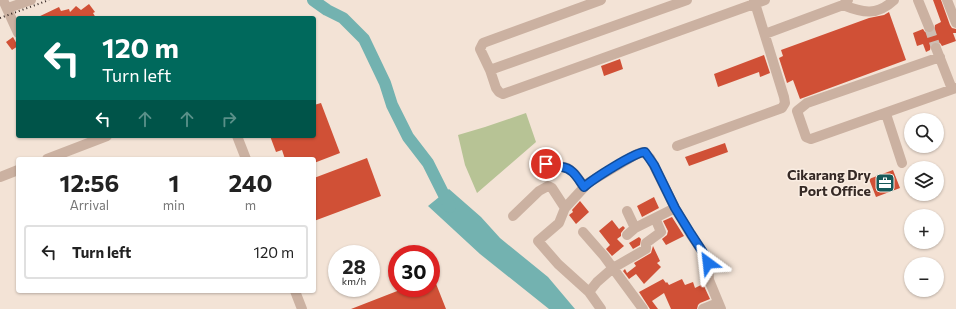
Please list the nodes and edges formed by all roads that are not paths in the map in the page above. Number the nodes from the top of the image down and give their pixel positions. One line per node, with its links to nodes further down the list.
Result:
1 (31, 0): 9 (street)
2 (601, 0): 14 (street)
3 (687, 0): 14 (street)
4 (894, 0): 8 (street)
5 (918, 0): 11 (street)
6 (948, 0): 10 (street)
7 (758, 1): 13 (street); 14 (street)
8 (845, 3): 13 (street)
9 (5, 4): 12 (street)
10 (956, 23)
11 (929, 27)
12 (16, 28)
13 (765, 34): 19 (street)
14 (490, 70)
15 (954, 89): 16 (street); 16 (street)
16 (886, 114): 23 (street)
17 (102, 138): 20 (street)
18 (238, 138): 21 (street)
19 (677, 146)
20 (52, 157)
21 (245, 157)
22 (543, 160): 26 (street)
23 (902, 163)
24 (16, 171): 25 (street)
25 (0, 177)
26 (584, 187): 27 (street); 28 (street)
27 (565, 208): 30 (street); 34 (street)
28 (675, 208): 31 (street); 36 (street)
29 (627, 211): 31 (street)
30 (513, 216)
31 (654, 218): 33 (street)
32 (583, 232): 33 (street)
33 (613, 268): 34 (street); 39 (street)
34 (589, 292): 38 (street)
35 (297, 293): 37 (street)
36 (719, 306): 40 (street)
37 (302, 309)
38 (601, 309)
39 (643, 309)
40 (703, 309)

